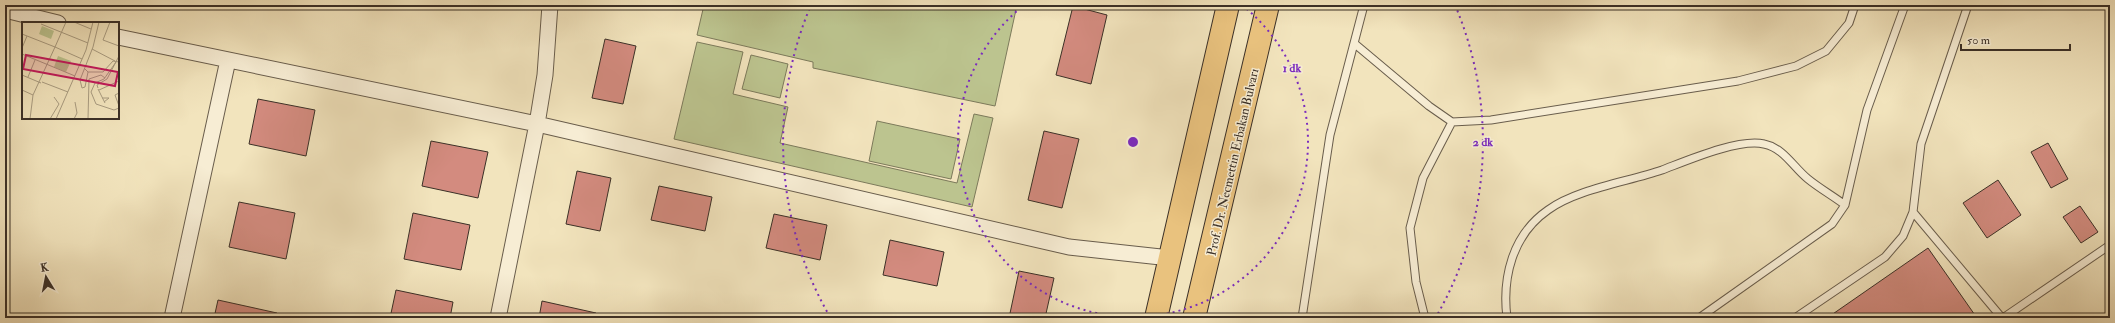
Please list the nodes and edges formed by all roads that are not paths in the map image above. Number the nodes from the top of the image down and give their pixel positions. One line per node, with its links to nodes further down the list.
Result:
1 (550, 5): 14 (street)
2 (1228, 5): 18 (main road)
3 (1268, 5): 22 (main road, Prof. Dr. Necmettin Erbakan Bulvarı)
4 (1364, 5): 11 (lane)
5 (1855, 5): 13 (lane)
6 (1905, 5): 15 (lane)
7 (1968, 5): 16 (lane)
8 (5, 10): 9 (street)
9 (54, 22)
10 (119, 37): 12 (street)
11 (1355, 44): 13 (lane); 23 (lane)
12 (228, 60): 14 (street); 19 (street)
13 (1452, 122): 24 (lane)
14 (537, 124): 18 (street); 20 (street)
15 (1845, 205): 25 (lane); 26 (lane)
16 (1913, 212): 27 (lane); 28 (lane)
17 (2110, 245): 28 (lane)
18 (1170, 258): 21 (main road)
19 (172, 318)
20 (498, 318)
21 (1156, 318)
22 (1194, 318)
23 (1302, 318)
24 (1425, 318)
25 (1508, 318)
26 (1699, 318)
27 (1795, 318)
28 (2003, 318)

